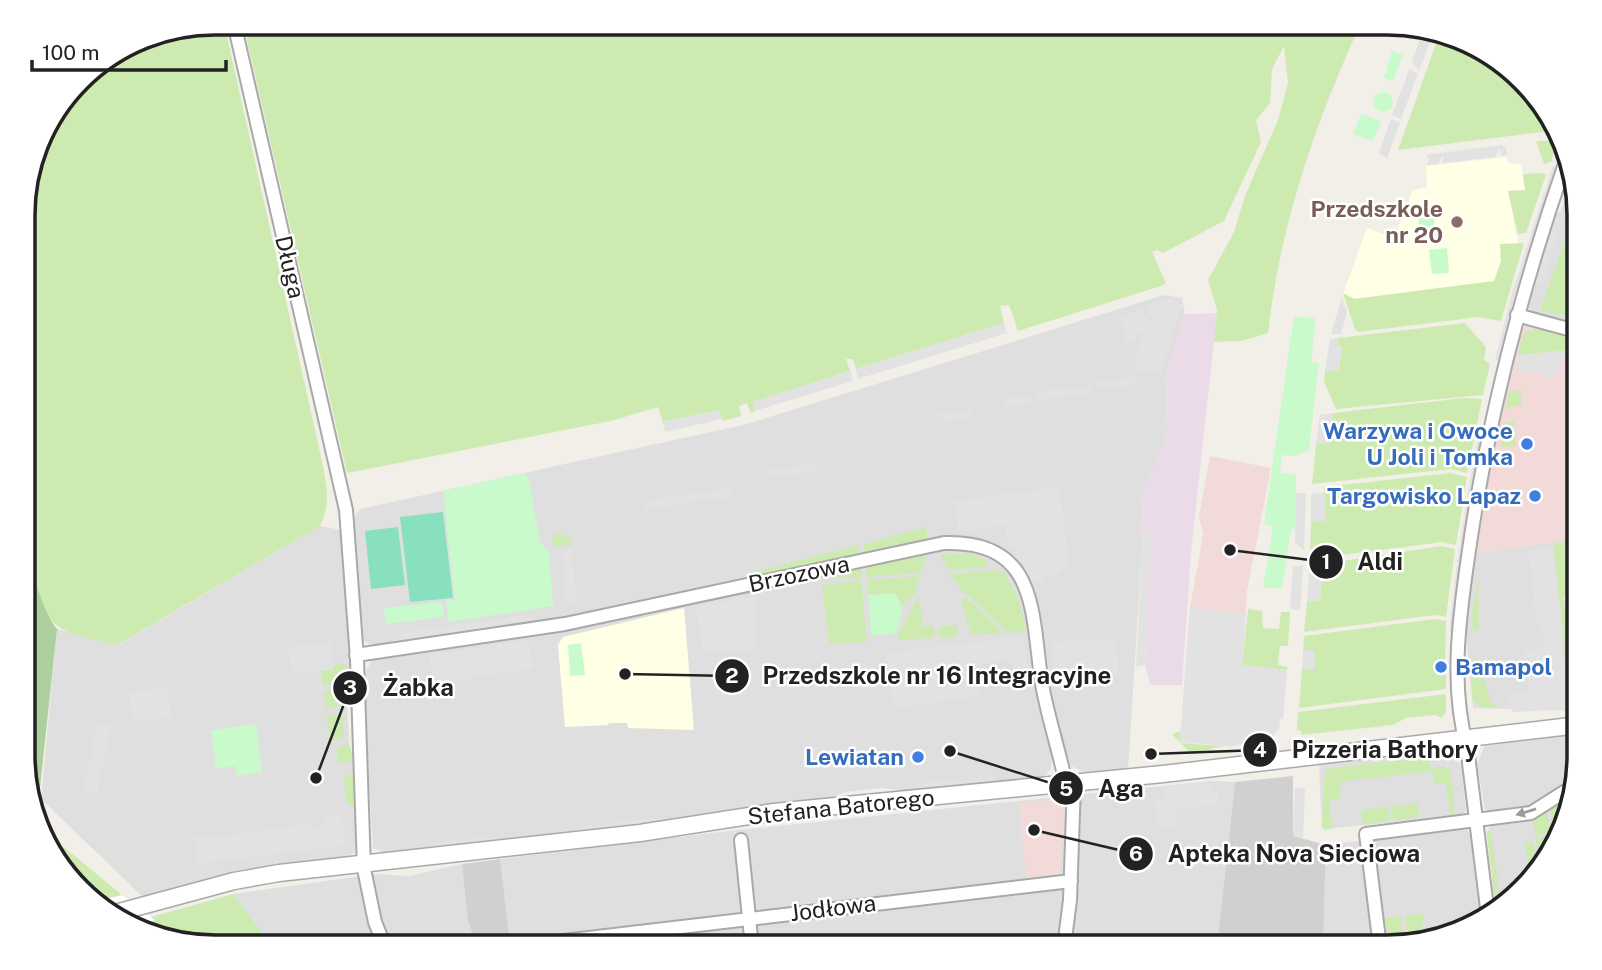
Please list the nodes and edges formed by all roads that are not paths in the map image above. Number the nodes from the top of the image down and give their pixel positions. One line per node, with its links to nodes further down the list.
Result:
1 (237, 35): 5 (street, Długa)
2 (1562, 174): 3 (street)
3 (1517, 315): 4 (street); 7 (street)
4 (1567, 329)
5 (356, 655): 8 (street, Brzozowa); 12 (street)
6 (1567, 726): 7 (street, Stefana Batorego)
7 (1464, 737): 8 (street, Stefana Batorego); 10 (street)
8 (1070, 783): 12 (street, Stefana Batorego); 13 (street, Brzozowa)
9 (1562, 796): 10 (street, one-way to 10)
10 (1476, 820): 14 (street); 21 (street)
11 (741, 840): 16 (street)
12 (364, 863): 15 (street, Stefana Batorego); 17 (street)
13 (1071, 881): 16 (street, Jodłowa); 20 (street, Brzozowa)
14 (1487, 905)
15 (124, 911)
16 (749, 917): 18 (street, Jodłowa); 19 (street)
17 (380, 935)
18 (607, 935)
19 (751, 935)
20 (1065, 935)
21 (1379, 935)

